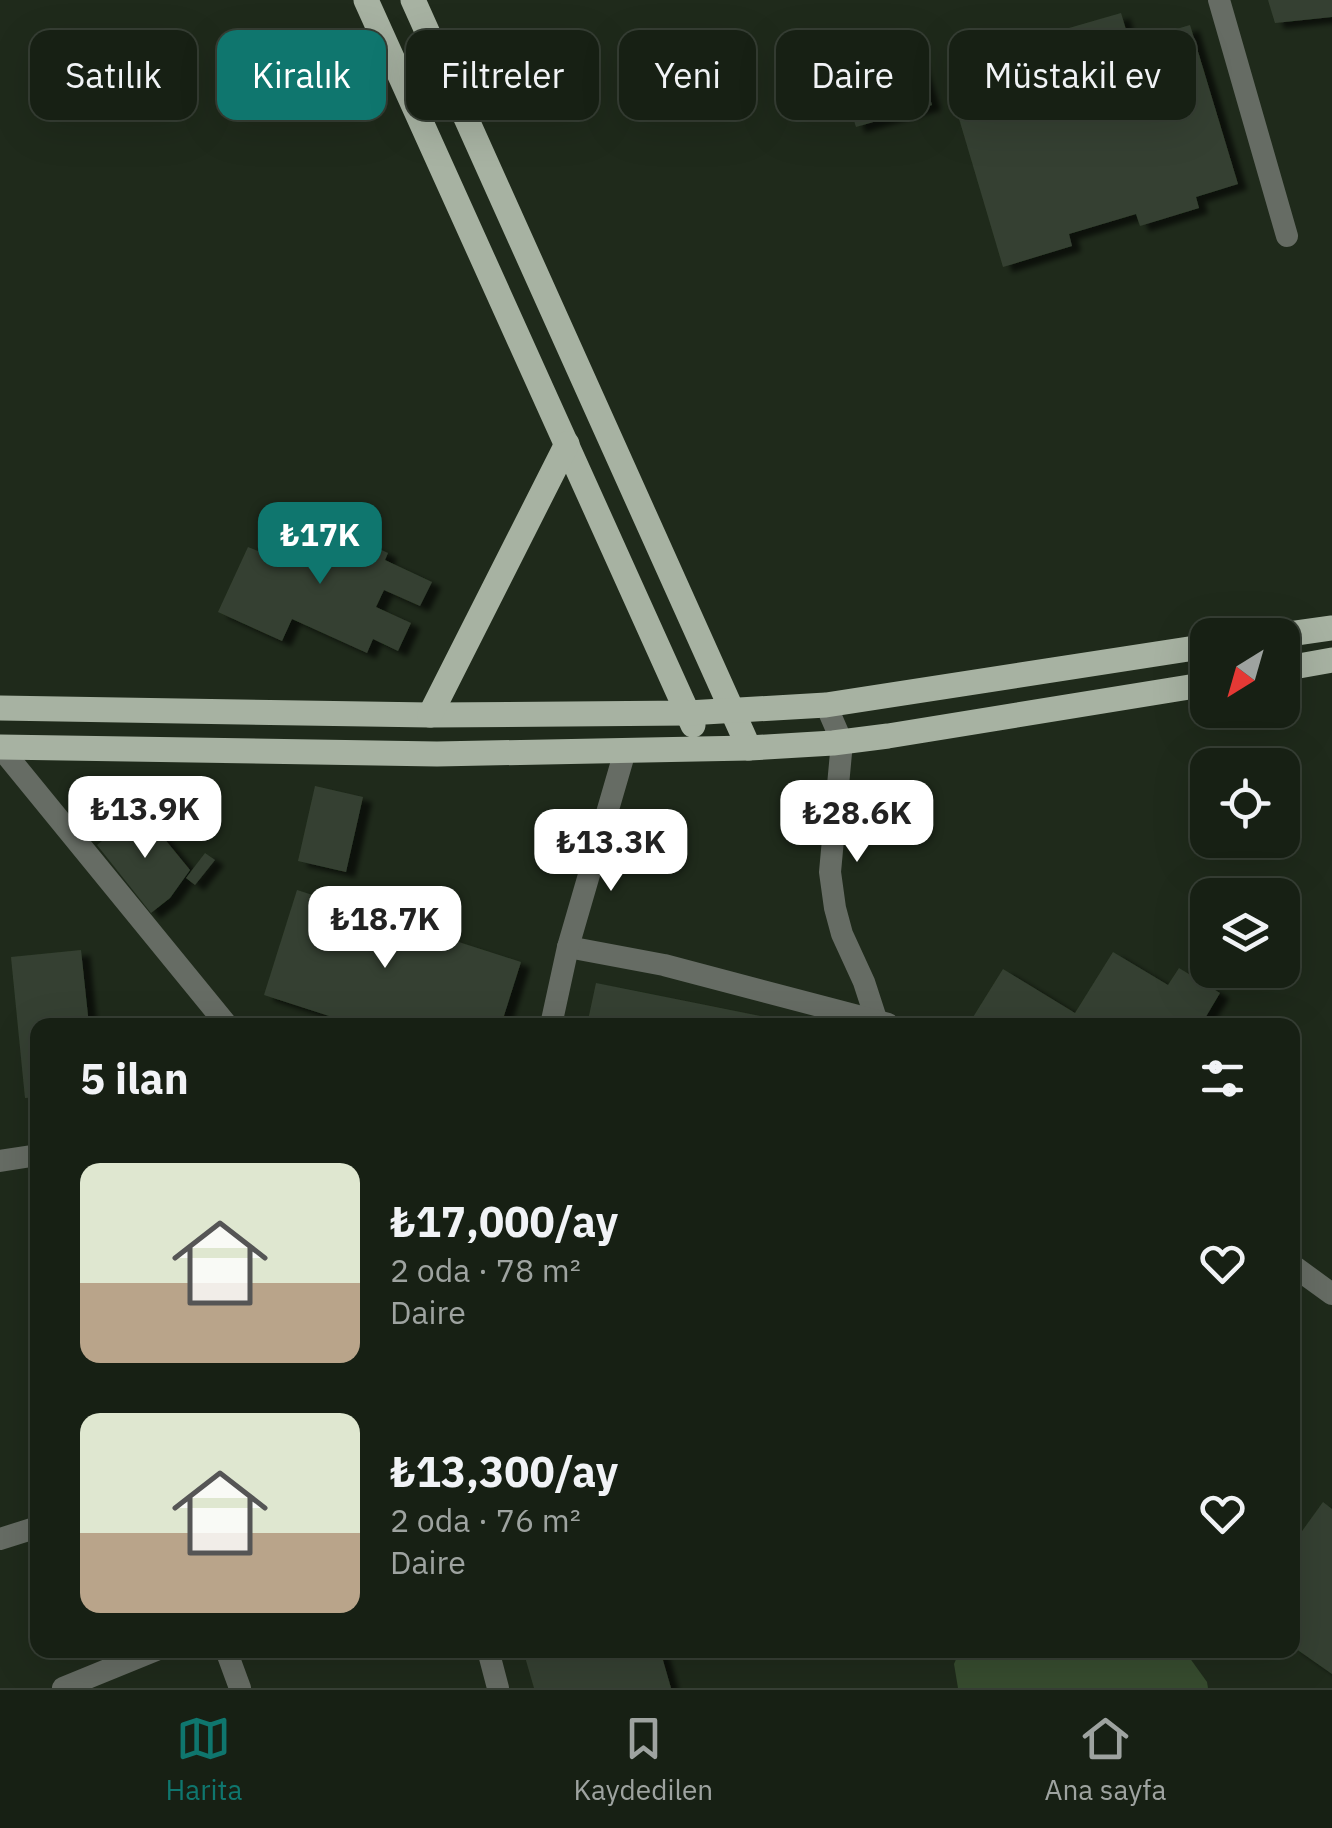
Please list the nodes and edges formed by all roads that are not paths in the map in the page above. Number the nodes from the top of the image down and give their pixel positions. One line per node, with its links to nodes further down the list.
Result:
1 (366, 0): 5 (main road)
2 (413, 0): 14 (main road)
3 (1219, 0): 4 (street)
4 (1287, 236)
5 (566, 444): 15 (main road); 16 (main road)
6 (1332, 628): 7 (main road)
7 (1300, 632)
8 (1190, 649): 12 (main road)
9 (1332, 660): 10 (main road)
10 (1300, 666)
11 (1190, 687): 17 (main road)
12 (826, 705): 14 (main road); 17 (street)
13 (0, 708): 16 (main road)
14 (732, 710): 15 (main road); 19 (main road)
15 (688, 713): 16 (main road); 20 (main road)
16 (430, 715)
17 (842, 742): 19 (main road); 26 (street)
18 (0, 747): 21 (main road); 23 (street)
19 (749, 748): 20 (main road)
20 (704, 750): 21 (main road)
21 (625, 751): 22 (street)
22 (568, 947): 24 (street); 25 (street)
23 (222, 1018)
24 (553, 1018)
25 (861, 1018)
26 (880, 1018)
27 (30, 1156): 28 (street)
28 (0, 1161)
29 (1300, 1272): 30 (street)
30 (1332, 1294)
31 (30, 1530): 32 (street)
32 (0, 1539)
33 (136, 1658): 36 (street)
34 (229, 1658): 37 (street)
35 (490, 1658): 38 (street)
36 (63, 1688)
37 (240, 1688)
38 (498, 1688)

